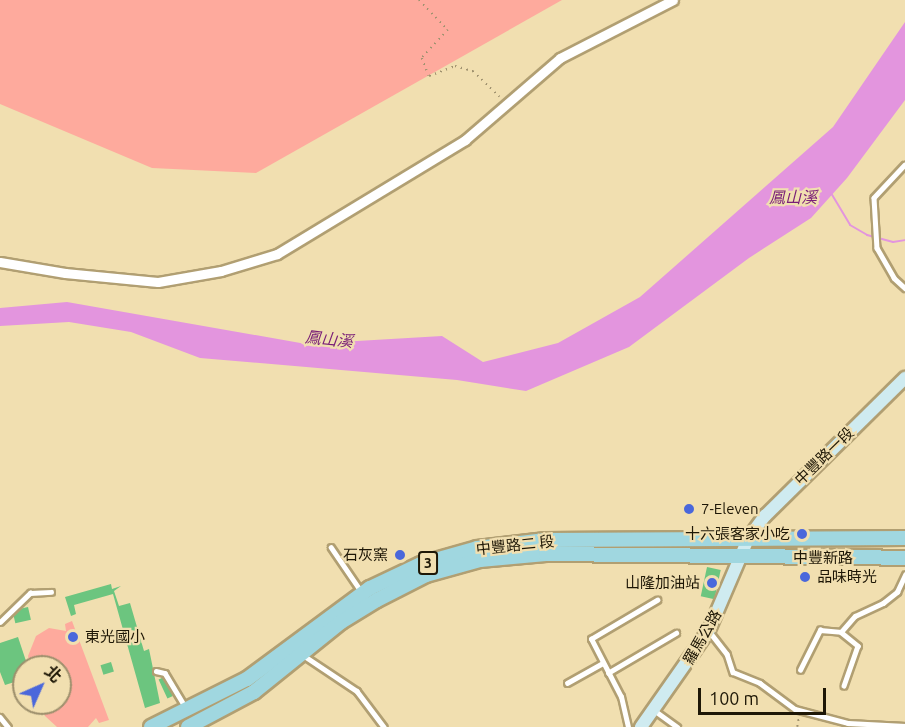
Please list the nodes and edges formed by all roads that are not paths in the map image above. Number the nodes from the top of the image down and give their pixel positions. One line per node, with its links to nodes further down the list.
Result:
1 (674, 0): 3 (street)
2 (905, 165): 4 (lane)
3 (0, 262)
4 (905, 288)
5 (905, 378): 7 (main road, 中豐路一段)
6 (905, 538): 7 (main road, 中豐新路 / 3)
7 (748, 539): 9 (main road, 羅馬公路); 11 (main road, 中豐路二 段 / 3)
8 (331, 547): 14 (lane)
9 (741, 557): 10 (main road, 中豐新路 / 3); 11 (main road, 中豐路二 段 / 3); 17 (main road, 羅馬公路)
10 (905, 558)
11 (413, 575): 14 (main road, 中豐路二 段 / 3); 20 (main road, 中豐路二 段 / 3)
12 (905, 576): 18 (lane)
13 (51, 592): 16 (lane)
14 (362, 593): 20 (main road, 中豐路二 段 / 3)
15 (657, 600): 21 (lane)
16 (0, 622)
17 (709, 630): 28 (main road, 羅馬公路); 30 (lane)
18 (842, 632): 22 (lane); 26 (lane)
19 (676, 633): 24 (lane)
20 (297, 653): 27 (main road, 中豐路二 段 / 3); 33 (main road, 中豐路二 段 / 3); 34 (lane)
21 (603, 663): 24 (lane); 25 (lane)
22 (800, 669)
23 (156, 671): 27 (lane)
24 (608, 673): 35 (lane)
25 (567, 683)
26 (844, 686)
27 (186, 709): 32 (main road, 中豐路二 段 / 3)
28 (654, 710): 36 (main road, 羅馬公路); 37 (lane)
29 (0, 717): 31 (lane)
30 (905, 726)
31 (8, 727)
32 (152, 727)
33 (188, 727)
34 (384, 727)
35 (628, 727)
36 (640, 727)
37 (677, 727)

